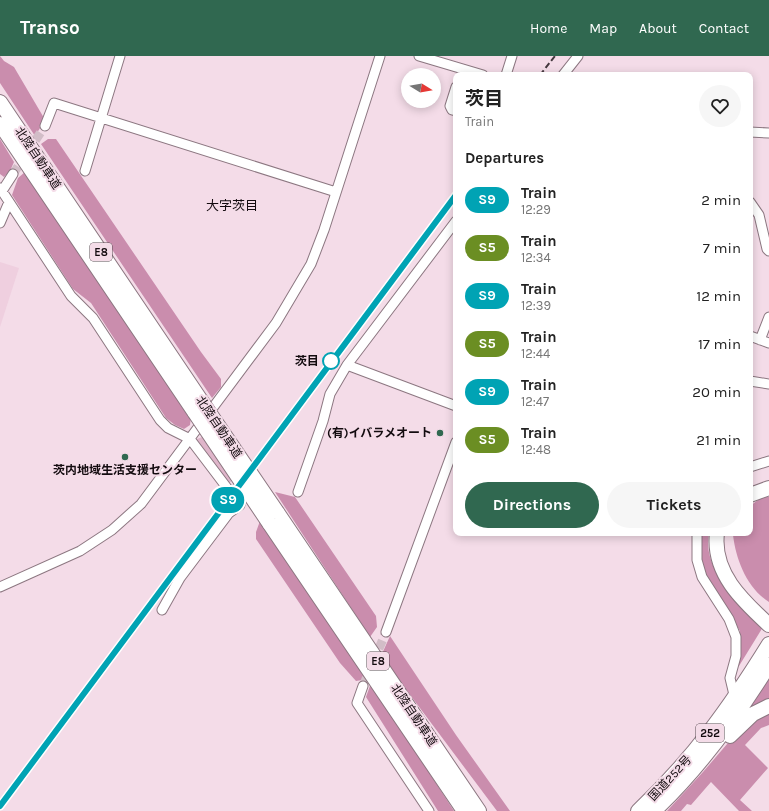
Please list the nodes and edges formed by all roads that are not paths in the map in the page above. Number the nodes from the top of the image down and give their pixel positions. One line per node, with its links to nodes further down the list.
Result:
1 (120, 56): 12 (street)
2 (380, 56): 20 (street)
3 (419, 56): 6 (street)
4 (512, 56): 7 (street)
5 (578, 56): 8 (street)
6 (460, 72)
7 (507, 72)
8 (565, 72)
9 (453, 96): 11 (street)
10 (0, 102): 34 (highway, 北陸自動車道 / E8)
11 (453, 110)
12 (101, 117): 14 (street); 17 (street); 20 (street)
13 (0, 124): 34 (highway, 北陸自動車道 / E8)
14 (46, 126)
15 (753, 132): 16 (street)
16 (769, 133)
17 (84, 171)
18 (13, 174): 19 (street)
19 (1, 190): 21 (street)
20 (336, 192): 35 (street)
21 (9, 202): 23 (street); 35 (street)
22 (753, 206): 25 (street)
23 (0, 223)
24 (453, 227): 30 (street)
25 (769, 251)
26 (769, 317): 28 (street)
27 (753, 337): 28 (street)
28 (760, 340): 29 (street)
29 (769, 343)
30 (347, 365): 33 (street); 42 (street)
31 (753, 382): 32 (street)
32 (769, 384)
33 (453, 405)
34 (199, 408): 44 (highway, 北陸自動車道 / E8, bridge)
35 (190, 439): 48 (street); 49 (street)
36 (453, 450): 51 (street)
37 (769, 461): 38 (street)
38 (753, 466)
39 (769, 479): 40 (highway)
40 (753, 484)
41 (769, 488): 43 (highway)
42 (298, 492)
43 (753, 494)
44 (273, 517): 58 (highway, 北陸自動車道 / E8); 60 (highway, 北陸自動車道 / E8)
45 (697, 536): 56 (street)
46 (717, 536): 50 (highway)
47 (724, 536): 50 (highway)
48 (0, 587)
49 (162, 610)
50 (767, 618)
51 (386, 632)
52 (769, 638): 56 (highway)
53 (769, 644): 56 (highway, 国道252号 / 252)
54 (769, 665): 64 (highway, 国道252号 / 252)
55 (363, 686): 59 (street)
56 (735, 699): 63 (highway, 国道252号 / 252)
57 (769, 706): 65 (highway)
58 (428, 736): 61 (highway, 北陸自動車道 / E8); 62 (highway)
59 (429, 811)
60 (464, 811)
61 (479, 811)
62 (485, 811)
63 (638, 811)
64 (654, 811)
65 (658, 811)

